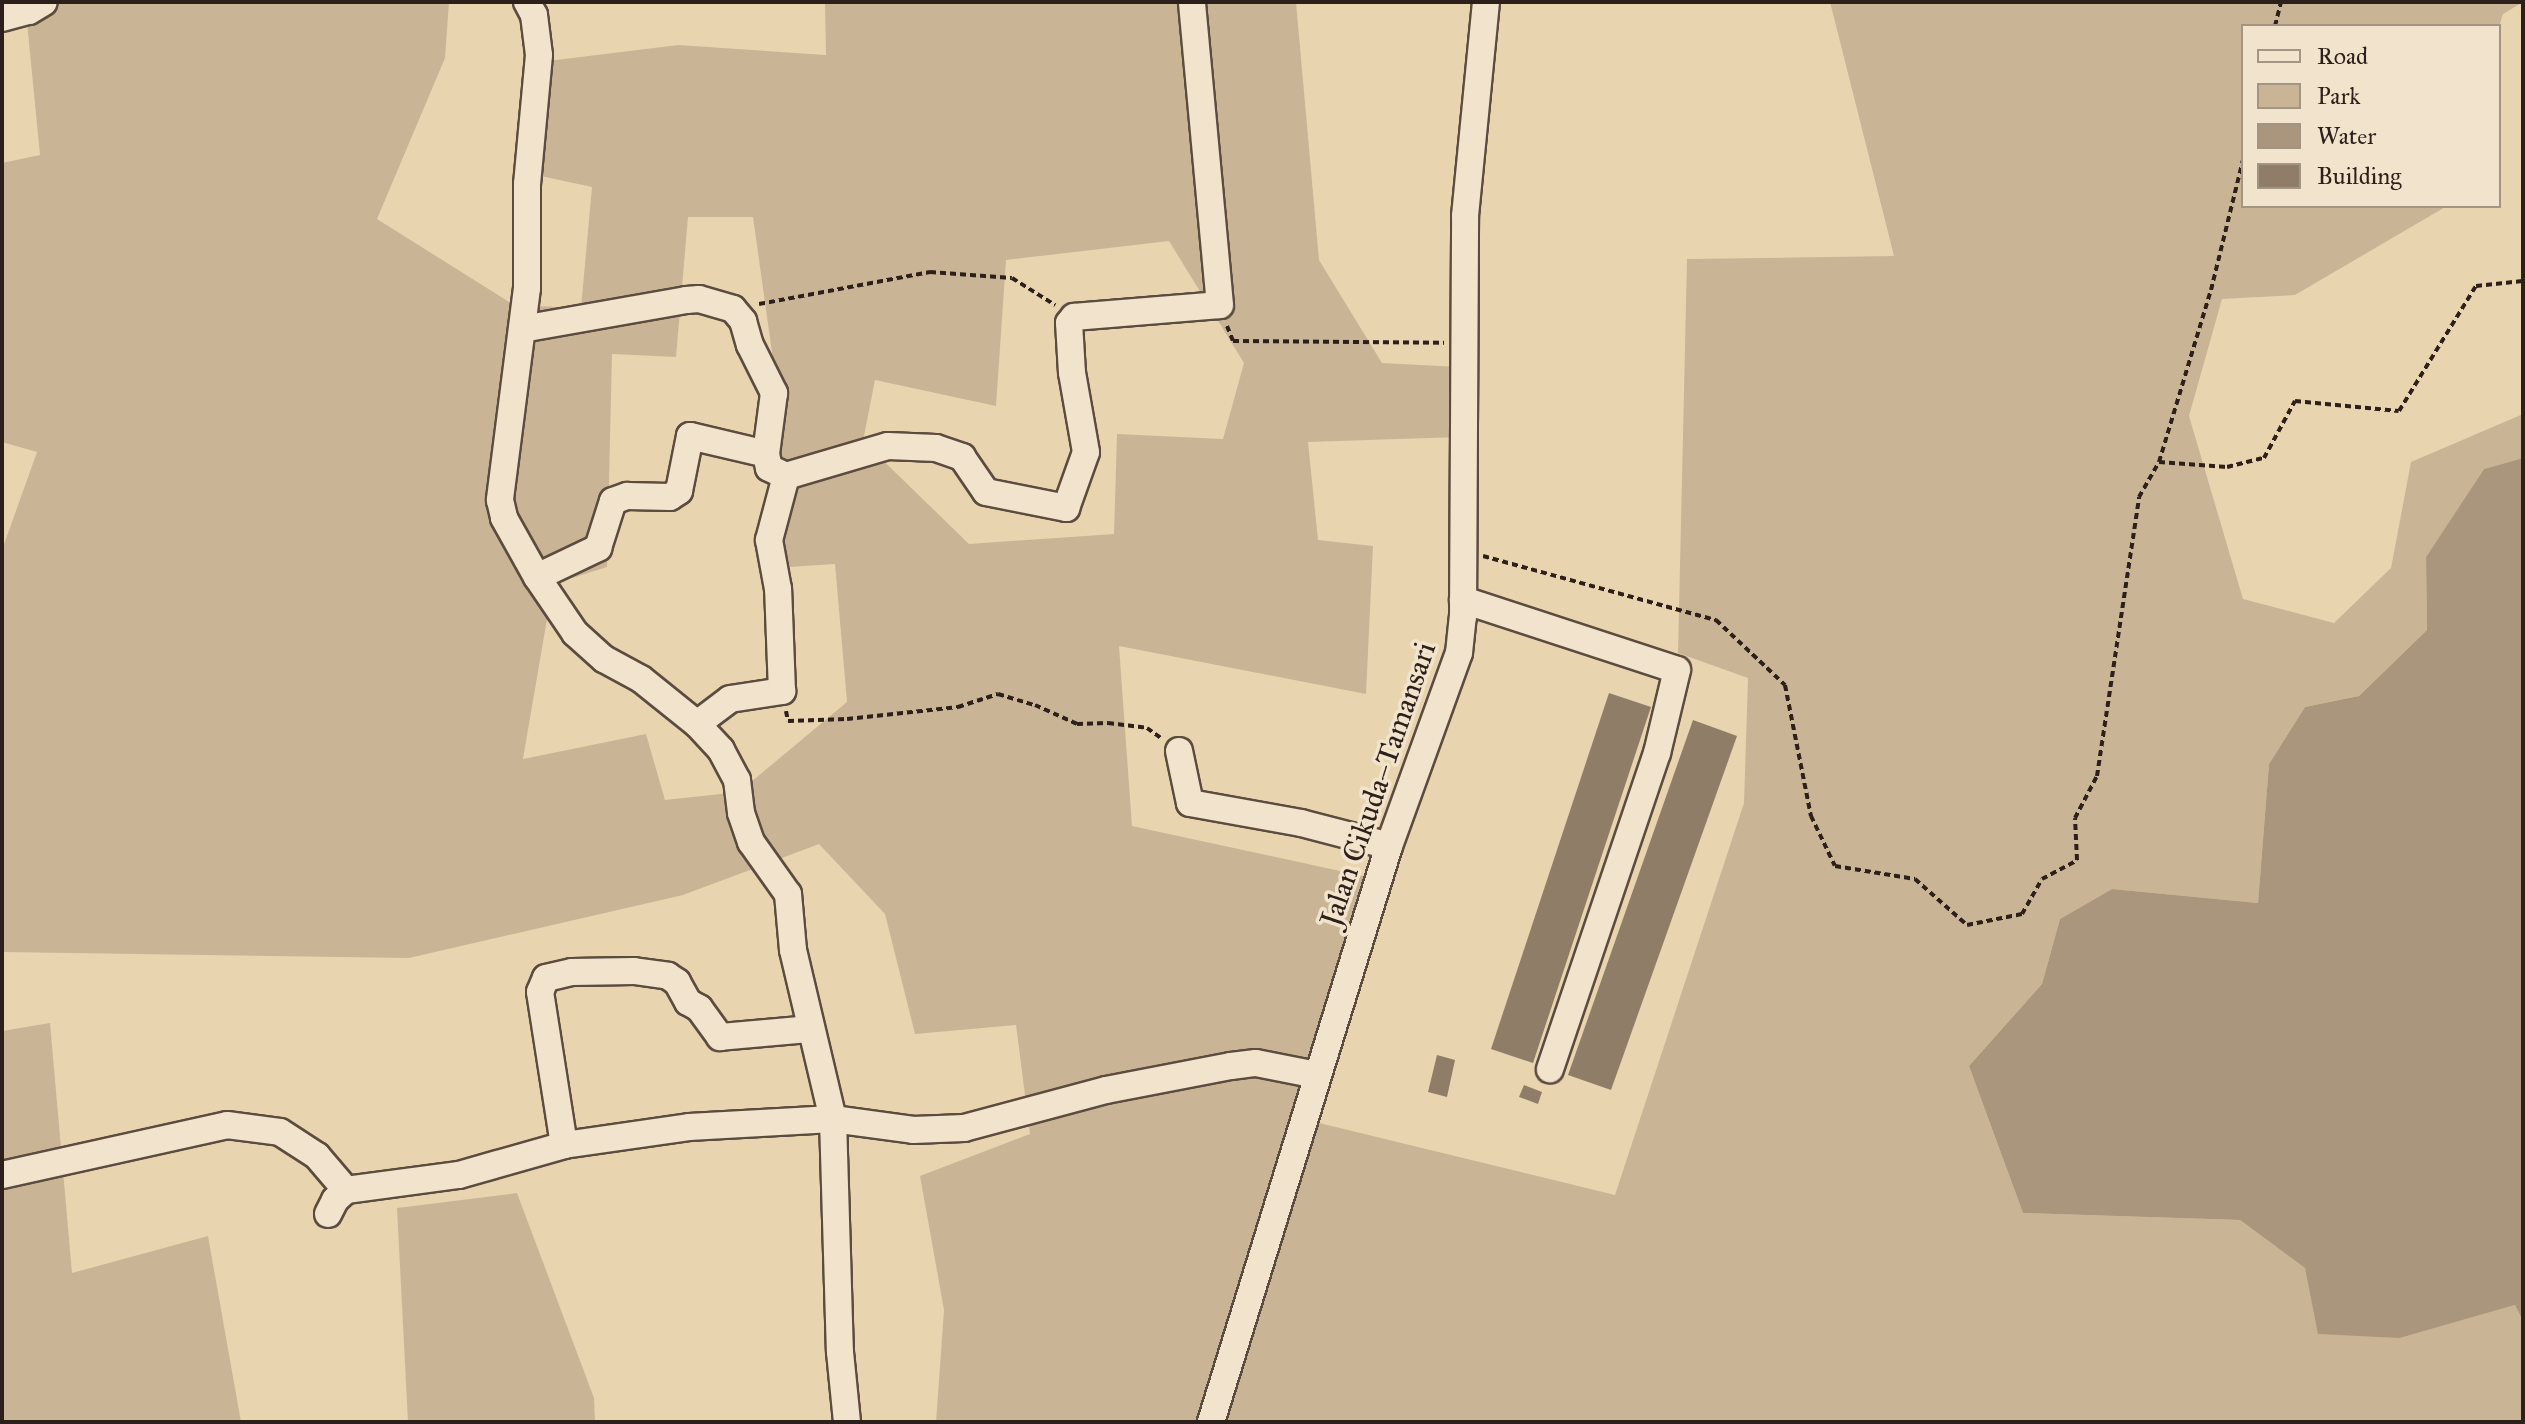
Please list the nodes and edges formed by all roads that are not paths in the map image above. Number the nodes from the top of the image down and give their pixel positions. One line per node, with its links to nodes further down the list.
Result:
1 (44, 2): 5 (street)
2 (527, 2): 6 (street)
3 (1192, 2): 8 (street)
4 (1486, 2): 10 (street, Jalan Cikuda–Tamansari)
5 (2, 18)
6 (522, 329): 7 (street); 9 (street)
7 (766, 454): 8 (street); 9 (street)
8 (786, 476): 11 (street)
9 (537, 577): 11 (street)
10 (1463, 600): 13 (street, Jalan Cikuda–Tamansari); 15 (street)
11 (697, 724): 14 (street)
12 (1179, 751): 13 (street)
13 (1389, 846): 16 (street, Jalan Cikuda–Tamansari)
14 (810, 1029): 17 (street); 18 (street)
15 (1550, 1069)
16 (1317, 1075): 17 (street); 23 (street, Jalan Cikuda–Tamansari)
17 (833, 1119): 18 (street); 22 (street)
18 (564, 1145): 20 (street)
19 (2, 1175): 20 (street)
20 (346, 1190): 21 (street)
21 (328, 1214)
22 (847, 1422)
23 (1211, 1422)

